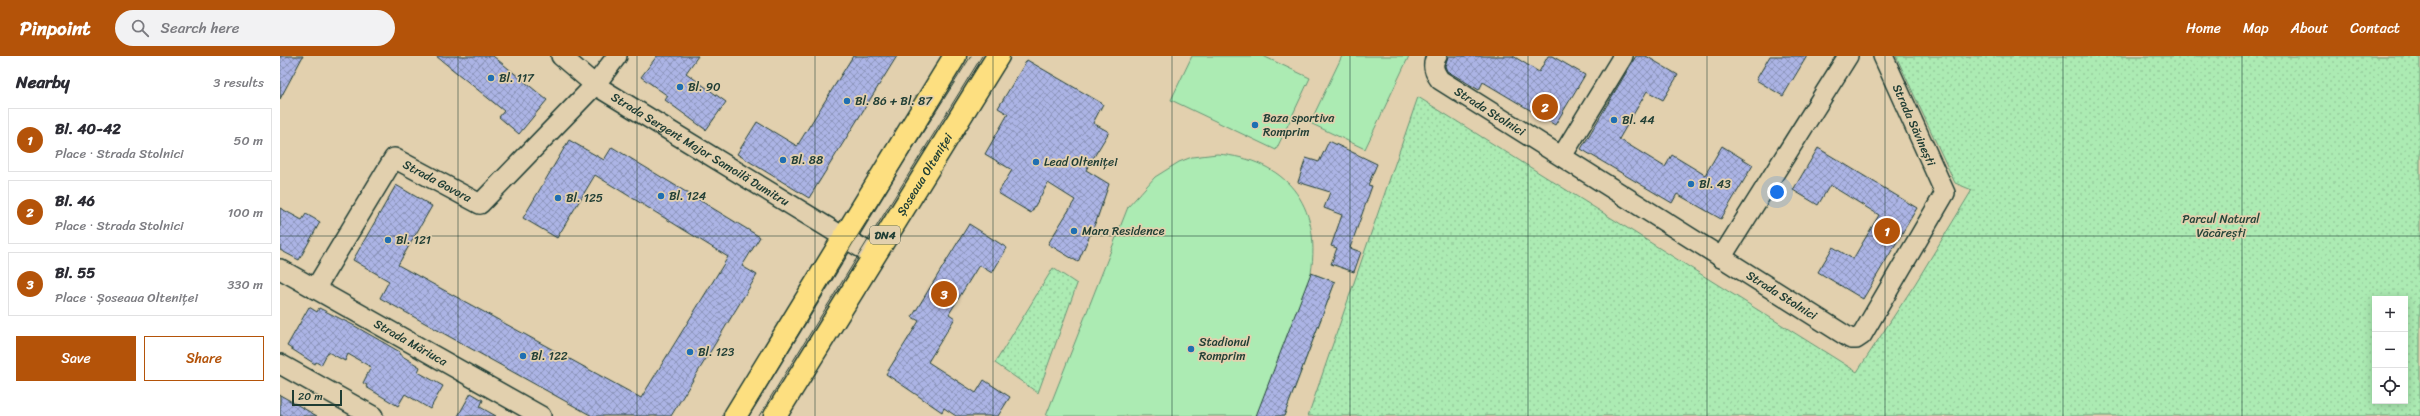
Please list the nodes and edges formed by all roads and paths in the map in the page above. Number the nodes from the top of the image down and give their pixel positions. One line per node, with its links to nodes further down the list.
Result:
1 (561, 56): 9 (street, Strada Sergent Major Samoilă Dumitru)
2 (617, 56): 9 (street, Strada Govora)
3 (955, 56): 12 (main road, DN4)
4 (998, 56): 13 (main road, Șoseaua Olteniței / DN4)
5 (1437, 56): 10 (street, Strada Stolnici)
6 (1622, 56): 10 (street)
7 (1848, 56): 14 (street)
8 (1883, 56): 11 (street, Strada Săvinești)
9 (595, 85): 12 (street, Strada Sergent Major Samoilă Dumitru); 16 (street, Strada Govora)
10 (1562, 156): 14 (street, Strada Stolnici)
11 (1945, 193): 14 (street, Strada Stolnici)
12 (843, 237): 13 (street, Strada Sergent Major Samoilă Dumitru); 20 (main road, DN4)
13 (873, 255): 21 (main road, Șoseaua Olteniței / DN4)
14 (1721, 258)
15 (280, 269): 16 (street, Strada Măriuca)
16 (315, 289): 19 (street, Strada Măriuca)
17 (280, 364): 18 (street)
18 (367, 415)
19 (541, 416)
20 (734, 416)
21 (775, 416)

